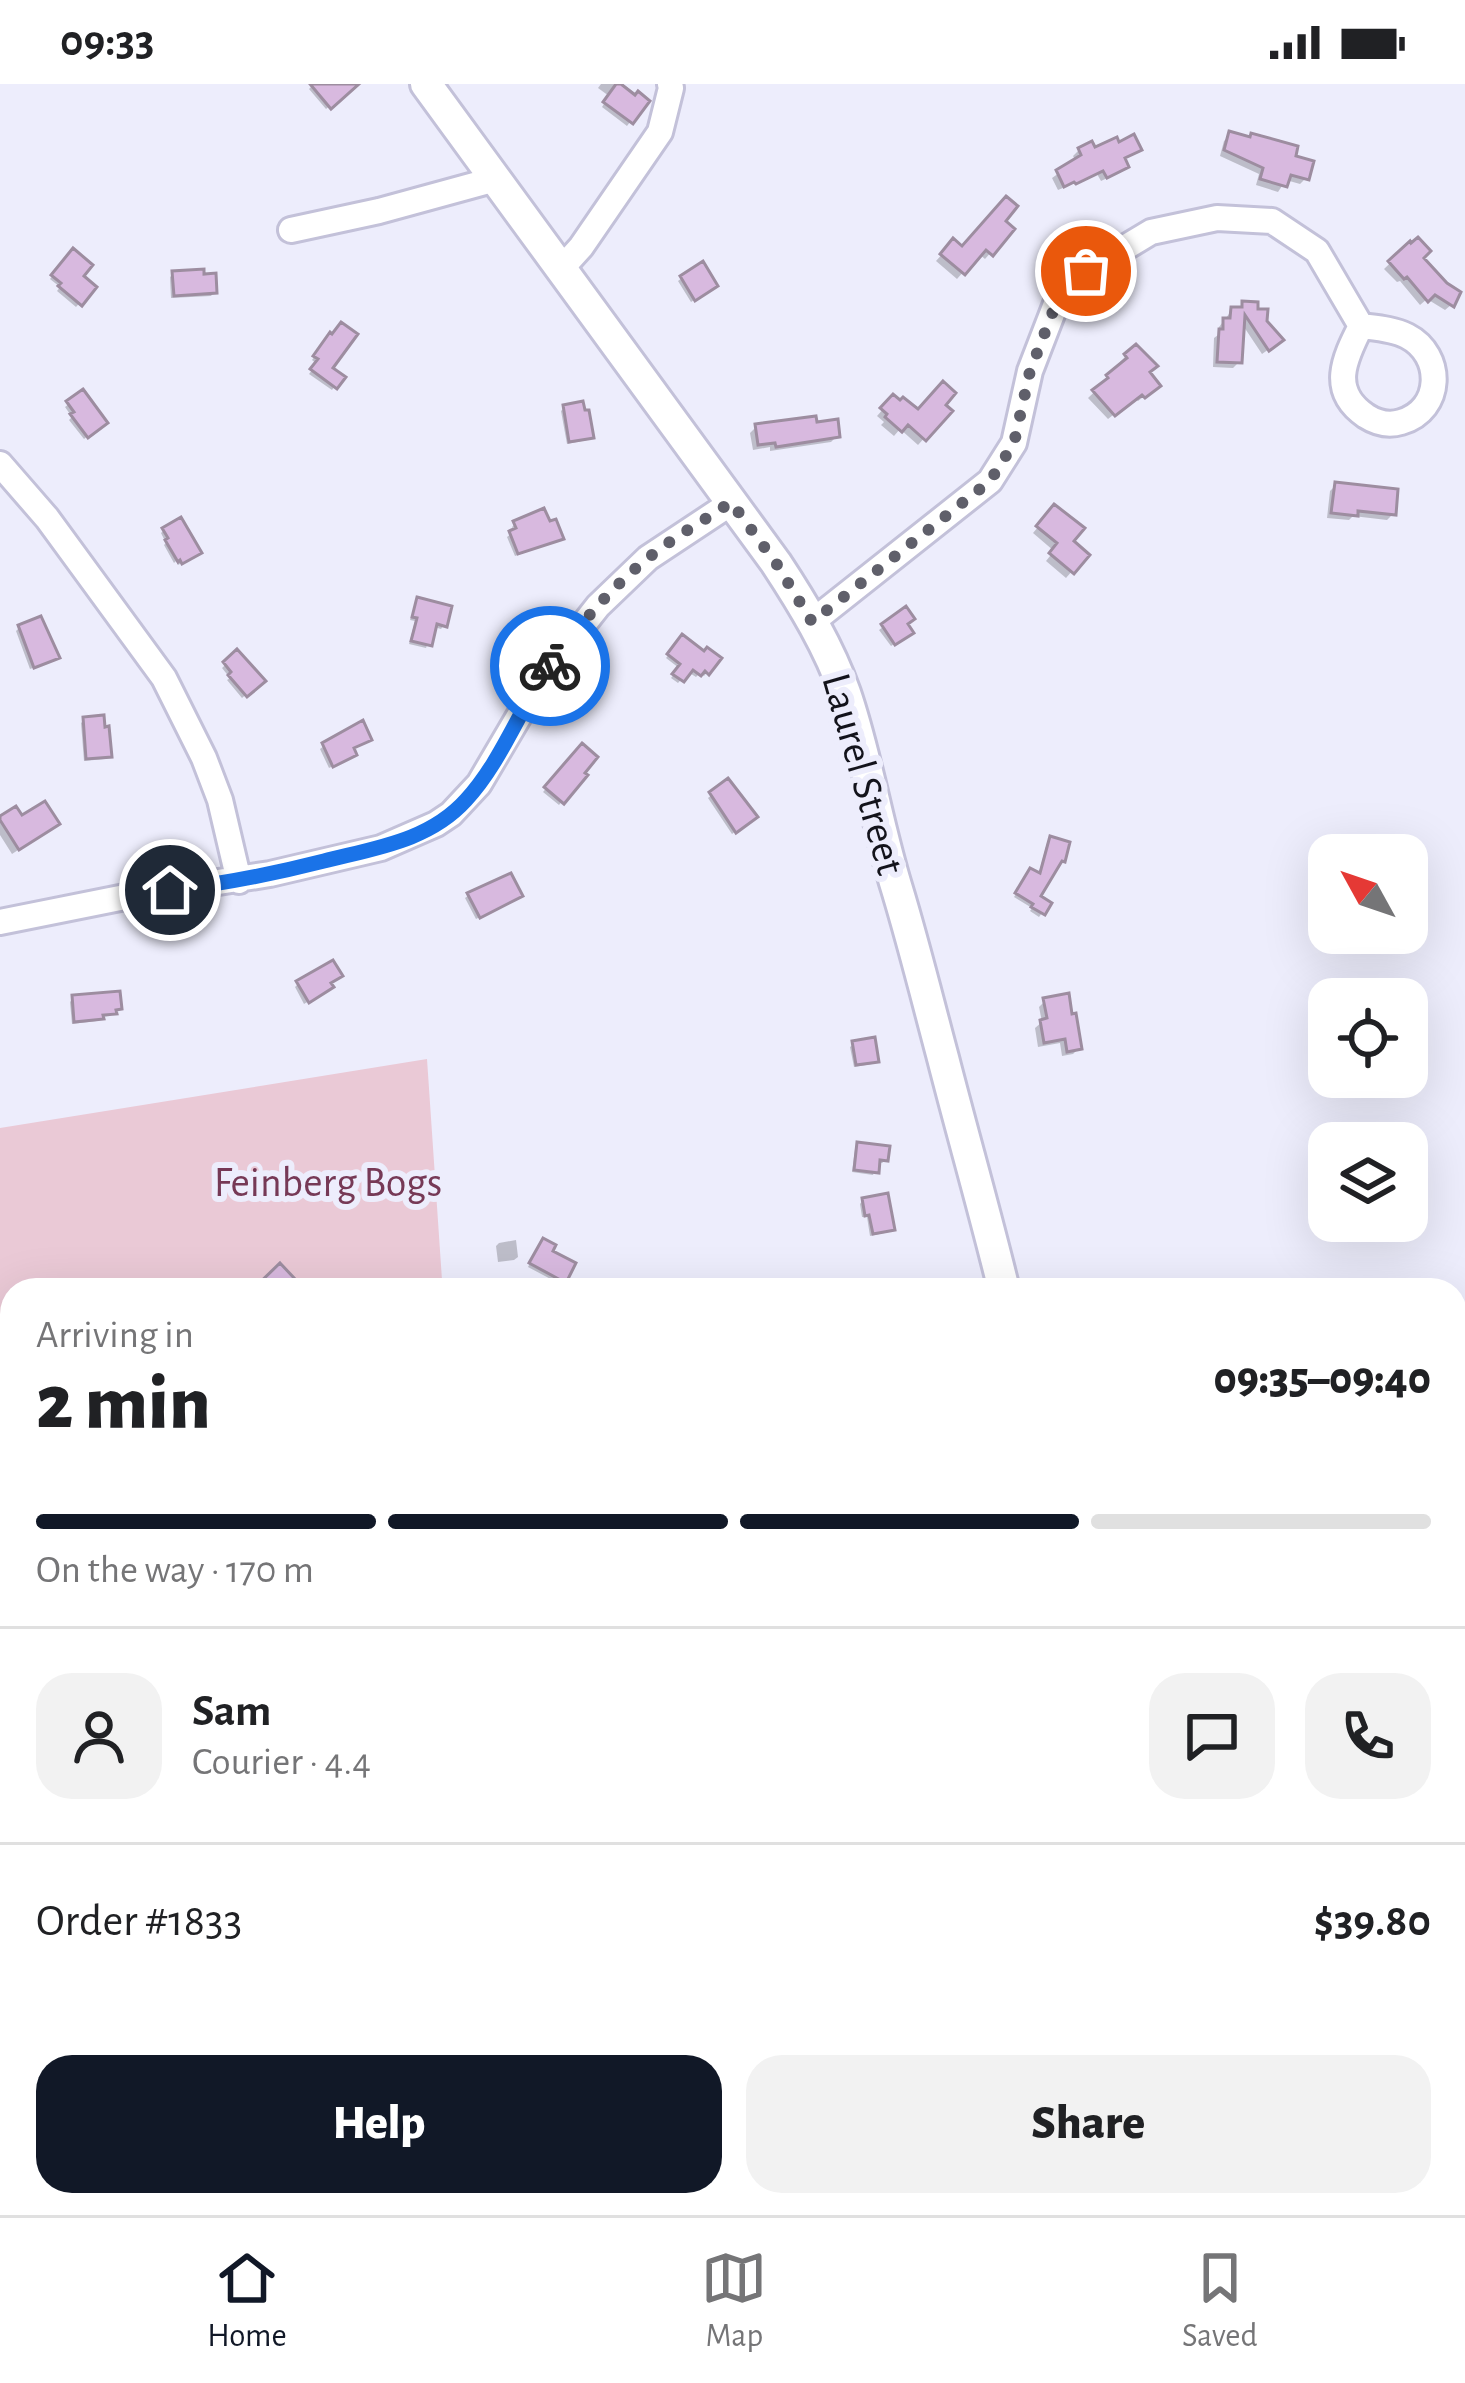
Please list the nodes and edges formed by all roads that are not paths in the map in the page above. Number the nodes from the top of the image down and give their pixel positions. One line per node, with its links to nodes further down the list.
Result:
1 (426, 84): 3 (main road, Laurel Street)
2 (670, 84): 5 (street)
3 (496, 179): 4 (street); 5 (main road, Laurel Street)
4 (291, 230)
5 (560, 269): 8 (main road, Laurel Street)
6 (1361, 326): 9 (street)
7 (0, 464): 10 (street)
8 (731, 502): 9 (main road, Laurel Street); 10 (street)
9 (812, 622): 12 (main road, Laurel Street)
10 (238, 880): 11 (street)
11 (0, 922)
12 (1001, 1278)

